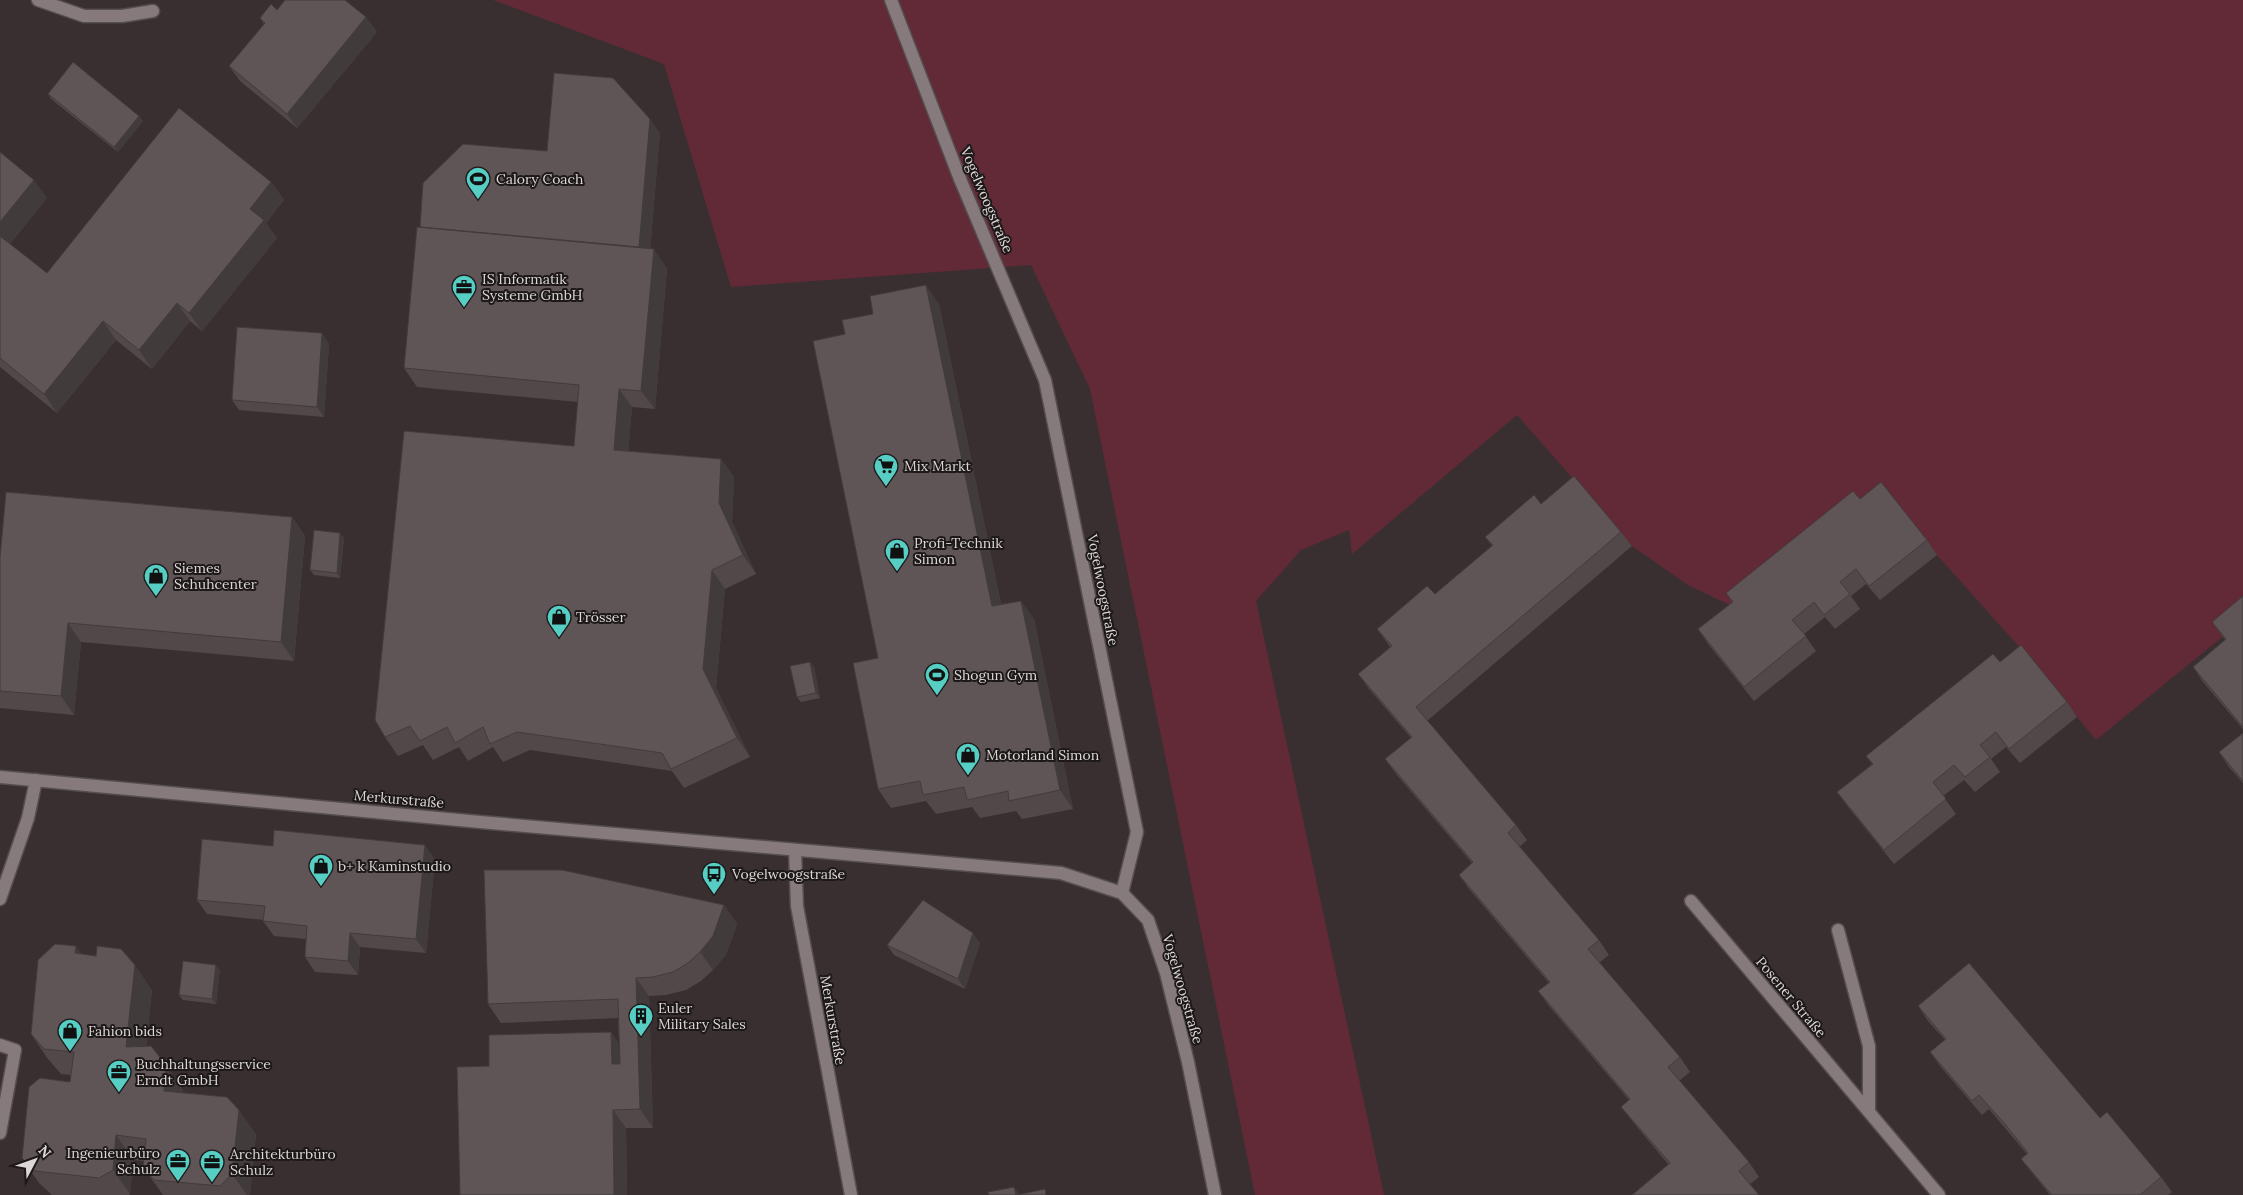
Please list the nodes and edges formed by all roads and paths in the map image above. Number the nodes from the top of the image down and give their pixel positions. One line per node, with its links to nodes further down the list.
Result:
1 (38, 0): 3 (street)
2 (891, 0): 7 (street, Vogelwoogstraße)
3 (154, 11)
4 (0, 777): 5 (street, Merkurstraße)
5 (36, 780): 6 (street, Merkurstraße); 8 (street)
6 (794, 850): 7 (street, Merkurstraße); 14 (street, Merkurstraße)
7 (1122, 892): 15 (street, Vogelwoogstraße)
8 (0, 899)
9 (1691, 901): 12 (street, Posener Straße)
10 (1838, 930): 12 (street)
11 (0, 1045): 13 (street)
12 (1869, 1112): 16 (street, Posener Straße)
13 (0, 1133)
14 (851, 1195)
15 (1215, 1195)
16 (1938, 1195)

